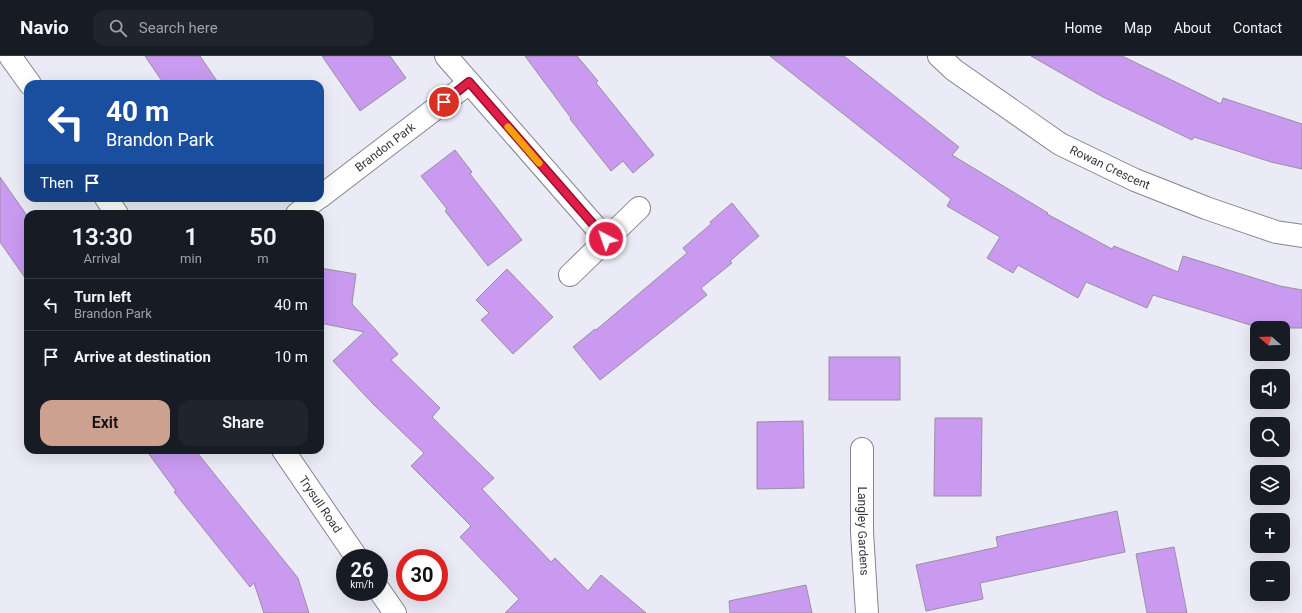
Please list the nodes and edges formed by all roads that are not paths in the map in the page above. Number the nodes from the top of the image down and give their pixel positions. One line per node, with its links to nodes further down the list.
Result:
1 (10, 56): 4 (street)
2 (446, 56): 5 (street)
3 (939, 56): 10 (street, Rowan Crescent)
4 (27, 80)
5 (469, 82): 6 (street, Brandon Park); 11 (street)
6 (324, 193)
7 (313, 202): 9 (street, Brandon Park)
8 (639, 208): 11 (street)
9 (302, 210)
10 (1302, 236)
11 (606, 239): 12 (street)
12 (570, 275)
13 (862, 449): 18 (street, Langley Gardens)
14 (287, 454): 15 (street, Trysull Road)
15 (351, 549)
16 (387, 601): 17 (street)
17 (395, 613)
18 (867, 613)

